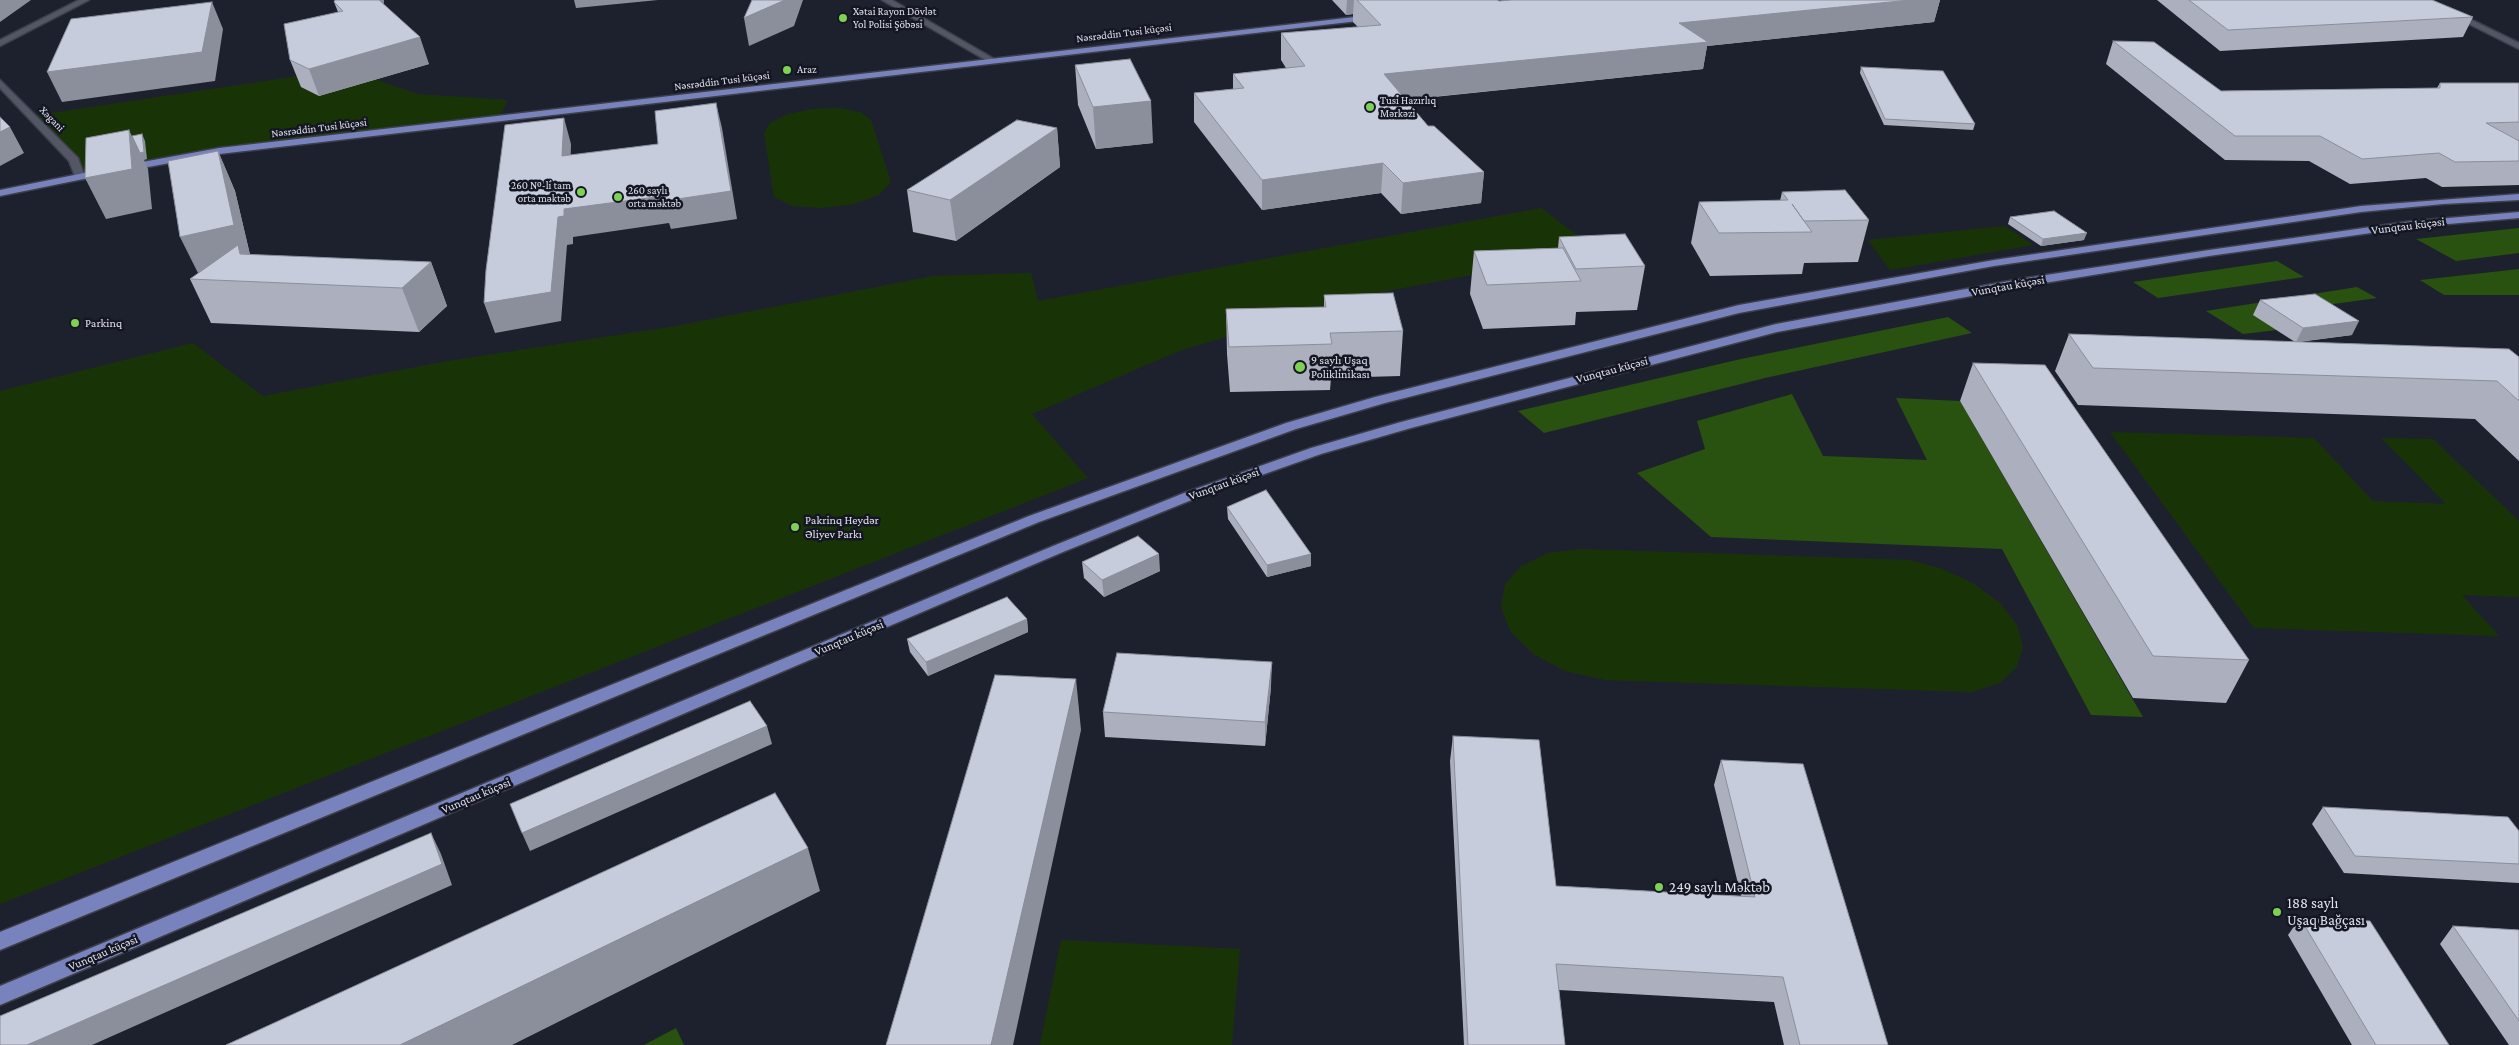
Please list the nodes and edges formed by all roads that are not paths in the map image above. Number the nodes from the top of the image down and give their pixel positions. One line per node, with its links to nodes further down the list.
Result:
1 (85, 0): 5 (street)
2 (886, 0): 7 (street)
3 (2425, 0): 6 (street)
4 (1381, 16): 7 (main road, Nəsrəddin Tusi küçəsi)
5 (0, 43)
6 (2519, 46)
7 (992, 60): 9 (main road, Nəsrəddin Tusi küçəsi)
8 (0, 83): 9 (street, Xəgani)
9 (80, 177): 10 (main road, Nəsrəddin Tusi küçəsi)
10 (0, 193)
11 (2516, 199): 13 (main road, Vunqtau küçəsi)
12 (2519, 216): 14 (main road, Vunqtau küçəsi)
13 (0, 941)
14 (0, 996)

